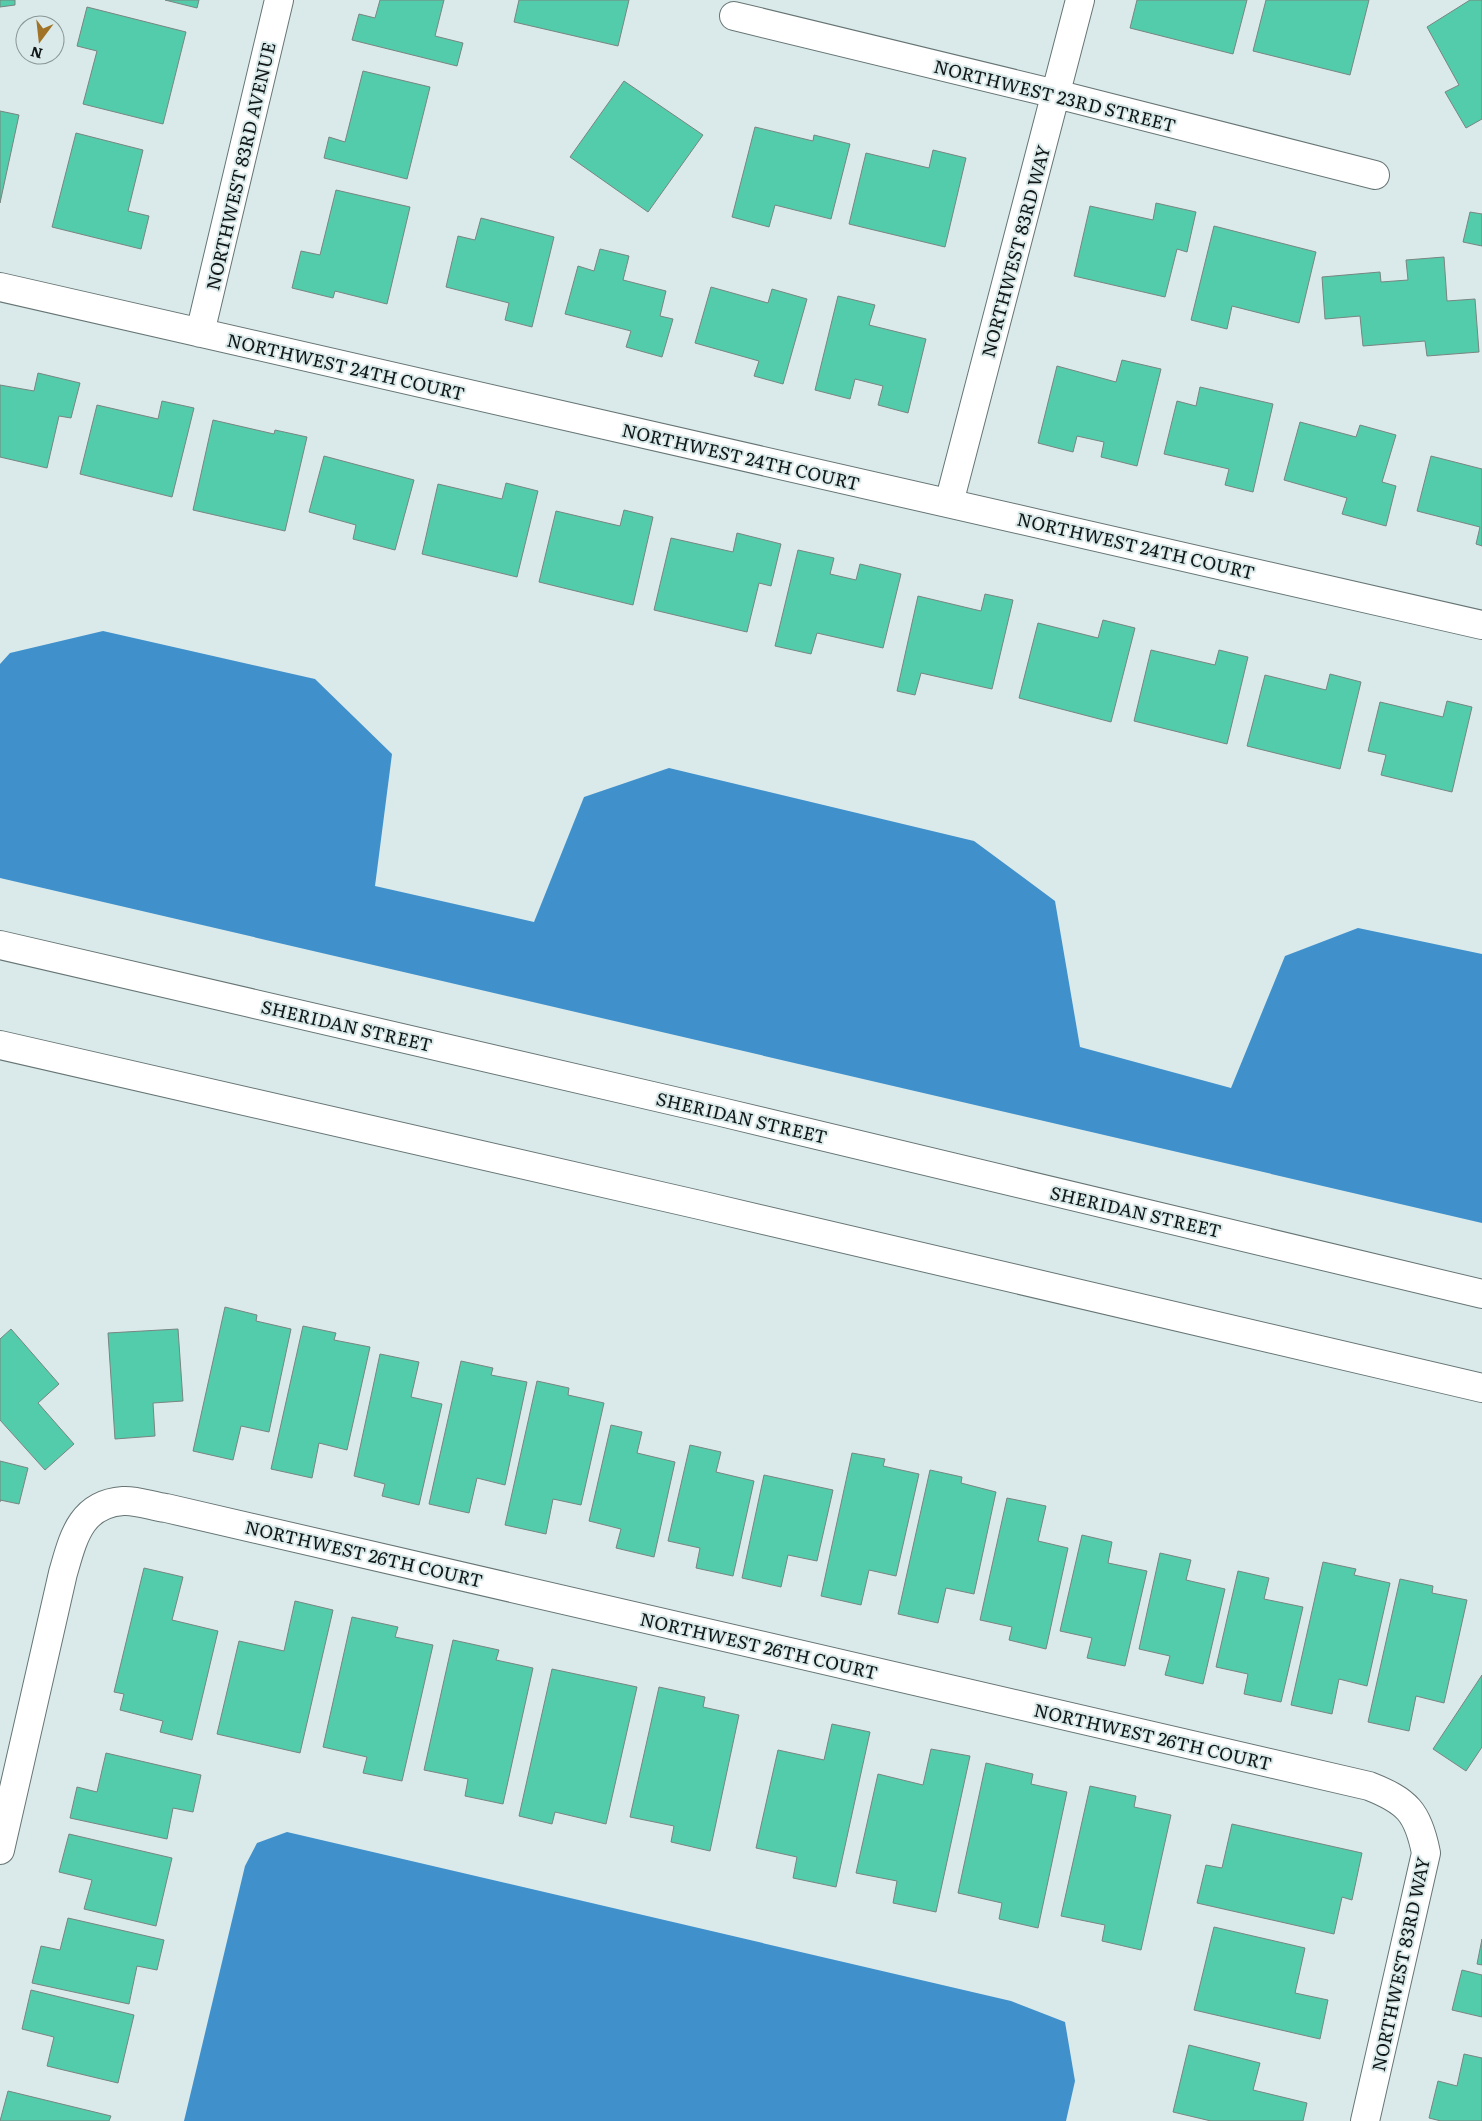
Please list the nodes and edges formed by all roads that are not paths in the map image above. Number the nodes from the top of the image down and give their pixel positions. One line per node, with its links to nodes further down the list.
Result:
1 (279, 0): 7 (street, NORTHWEST 83RD AVENUE)
2 (1080, 0): 4 (street, NORTHWEST 83RD WAY)
3 (734, 16): 4 (street, NORTHWEST 23RD STREET)
4 (1056, 94): 5 (street, NORTHWEST 23RD STREET); 8 (street, NORTHWEST 83RD WAY)
5 (1375, 175)
6 (0, 287): 7 (street, NORTHWEST 24TH COURT)
7 (200, 333): 8 (street, NORTHWEST 24TH COURT)
8 (949, 503): 9 (street, NORTHWEST 24TH COURT)
9 (1482, 625)
10 (0, 945): 12 (street, SHERIDAN STREET)
11 (0, 1045): 13 (street)
12 (1482, 1294)
13 (1482, 1388)
14 (1409, 1809): 15 (street, NORTHWEST 26TH COURT); 16 (street, NORTHWEST 83RD WAY)
15 (0, 1850)
16 (1365, 2121)

